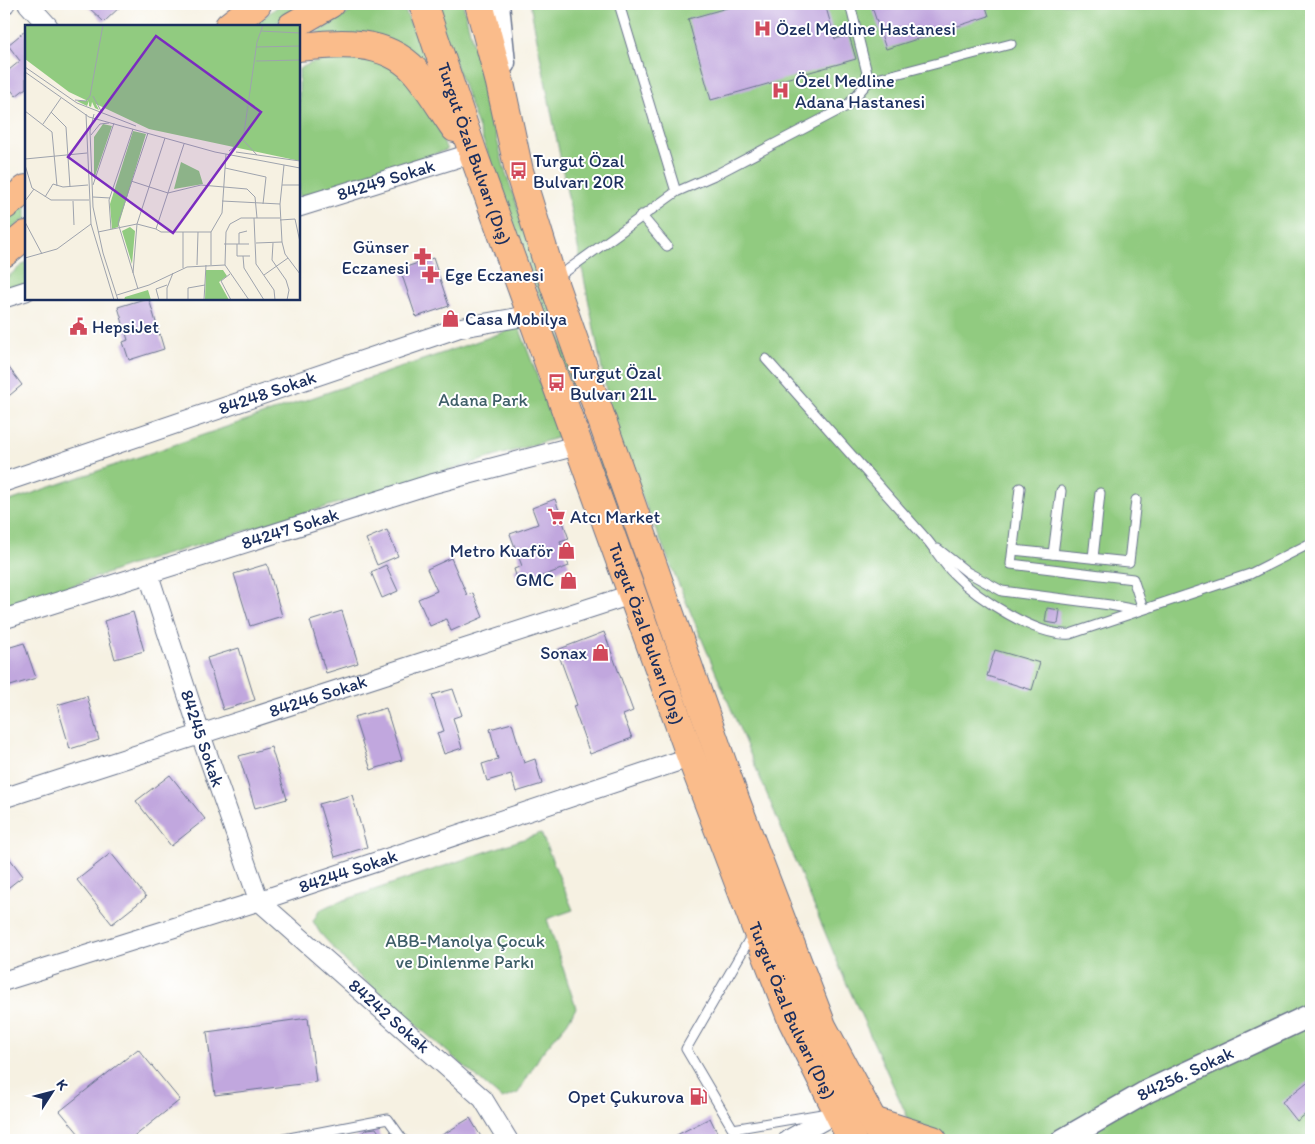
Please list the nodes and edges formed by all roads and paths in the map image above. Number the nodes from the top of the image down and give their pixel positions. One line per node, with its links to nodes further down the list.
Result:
1 (28, 4): 9 (street)
2 (257, 4): 10 (main road)
3 (330, 4): 11 (main road)
4 (423, 4): 16 (main road, Turgut Özal Bulvarı (Dış))
5 (479, 4): 15 (main road, Turgut Özal Bulvarı (Dış))
6 (498, 4): 15 (street)
7 (619, 4): 18 (lane)
8 (850, 4): 14 (lane)
9 (47, 25)
10 (230, 25)
11 (294, 25)
12 (1012, 44): 14 (lane)
13 (300, 47): 16 (main road)
14 (869, 81): 18 (lane)
15 (500, 84): 25 (main road, Turgut Özal Bulvarı (Dış))
16 (473, 153): 20 (street, 84249 Sokak); 28 (main road, Turgut Özal Bulvarı (Dış))
17 (25, 189): 19 (main road)
18 (676, 192): 21 (lane)
19 (4, 206)
20 (300, 207)
21 (641, 215): 23 (lane); 25 (lane)
22 (25, 236): 24 (main road)
23 (667, 246)
24 (4, 252)
25 (553, 281): 53 (main road, Turgut Özal Bulvarı (Dış))
26 (25, 291): 27 (street)
27 (4, 298)
28 (532, 315): 30 (main road, Turgut Özal Bulvarı (Dış)); 31 (street, 84248 Sokak)
29 (766, 360): 36 (lane)
30 (579, 445): 41 (street, 84247 Sokak); 42 (main road, Turgut Özal Bulvarı (Dış))
31 (4, 482)
32 (1020, 488): 38 (lane)
33 (1061, 491): 39 (lane)
34 (1100, 493): 40 (lane)
35 (1136, 500): 40 (lane)
36 (928, 541): 43 (lane); 43 (lane)
37 (1311, 543): 43 (lane)
38 (1013, 550): 39 (lane); 43 (lane)
39 (1053, 554): 40 (lane)
40 (1093, 558)
41 (148, 574): 44 (street, 84247 Sokak); 45 (street, 84245 Sokak)
42 (632, 594): 45 (street, 84246 Sokak); 46 (main road, Turgut Özal Bulvarı (Dış))
43 (1139, 610)
44 (4, 619)
45 (200, 733): 47 (street, 84246 Sokak); 48 (street, 84245 Sokak)
46 (691, 757): 48 (street, 84244 Sokak); 49 (main road, Turgut Özal Bulvarı (Dış))
47 (4, 798)
48 (259, 901): 50 (street, 84244 Sokak); 56 (street, 84242 Sokak)
49 (756, 928): 52 (main road, Turgut Özal Bulvarı (Dış)); 52 (lane)
50 (4, 981)
51 (1311, 1015): 60 (street, 84256. Sokak)
52 (838, 1112): 57 (street); 58 (main road, Turgut Özal Bulvarı (Dış))
53 (878, 1131): 59 (main road)
54 (279, 1140): 55 (lane)
55 (403, 1140)
56 (508, 1140)
57 (788, 1140)
58 (852, 1140)
59 (933, 1140)
60 (1063, 1140)

